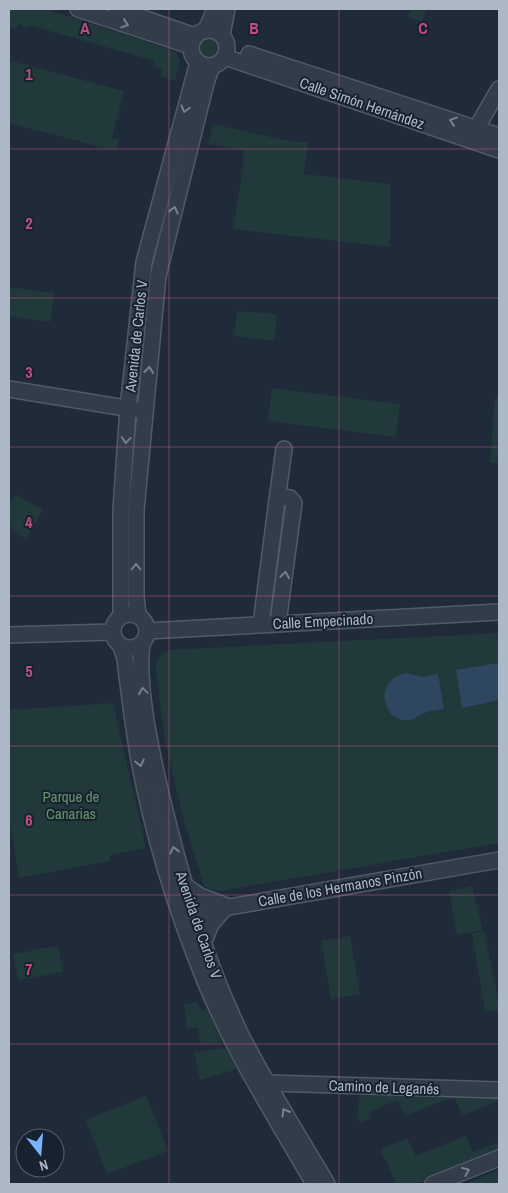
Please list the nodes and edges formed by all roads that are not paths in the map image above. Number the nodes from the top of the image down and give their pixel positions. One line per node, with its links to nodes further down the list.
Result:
1 (78, 9): 5 (street, one-way to 5)
2 (117, 9): 5 (street)
3 (215, 9): 5 (street)
4 (227, 9): 6 (street)
5 (197, 37): 6 (street, Calle Simón Hernández); 7 (street)
6 (225, 46): 7 (street); 9 (street, Calle Simón Hernández)
7 (205, 64): 12 (street, Avenida de Carlos V, one-way to 12); 13 (street, Avenida de Carlos V, one-way to 7)
8 (499, 89): 9 (street)
9 (474, 135): 10 (street, Calle Simón Hernández)
10 (496, 139)
11 (9, 389): 12 (street)
12 (128, 408): 13 (street); 17 (street, Avenida de Carlos V, one-way to 17)
13 (144, 411): 18 (street, Avenida de Carlos V, one-way to 13)
14 (284, 449): 15 (street)
15 (277, 500): 19 (street, one-way to 15); 20 (street)
16 (499, 612): 19 (street, Calle Empecinado)
17 (121, 616): 18 (street); 21 (street)
18 (138, 616): 23 (street)
19 (278, 623): 20 (street, Calle Empecinado)
20 (261, 624): 23 (street, Calle Empecinado)
21 (113, 632): 22 (street); 24 (street)
22 (9, 635)
23 (144, 637): 24 (street); 26 (street, Avenida de Carlos V, one-way to 23)
24 (121, 646): 28 (street, Avenida de Carlos V, one-way to 28)
25 (499, 860): 27 (street, Calle de los Hermanos Pinzón)
26 (184, 885): 27 (street); 28 (street, Avenida de Carlos V)
27 (227, 906): 28 (street, Calle de los Hermanos Pinzón); 29 (street)
28 (187, 914): 29 (street, Avenida de Carlos V); 33 (street, Avenida de Carlos V)
29 (203, 944): 30 (street, Avenida de Carlos V)
30 (269, 1083): 31 (street, Camino de Leganés); 34 (street, Avenida de Carlos V, one-way to 30)
31 (499, 1090)
32 (499, 1158): 35 (street, one-way to 32)
33 (314, 1184)
34 (327, 1184)
35 (433, 1184)

